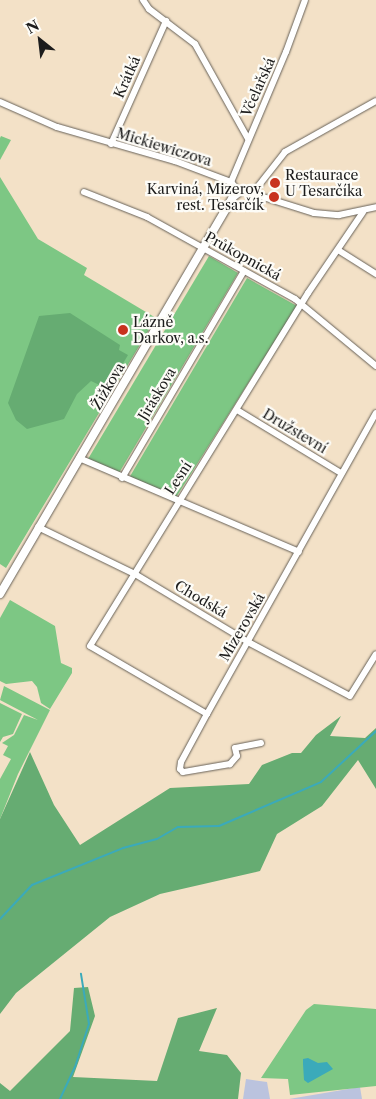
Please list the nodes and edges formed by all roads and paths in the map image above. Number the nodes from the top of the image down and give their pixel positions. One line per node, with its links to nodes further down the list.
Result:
1 (305, 0): 6 (street, Včelařská)
2 (145, 2): 3 (street)
3 (166, 21): 6 (street); 7 (street, Krátká)
4 (376, 101): 11 (street)
5 (0, 102): 7 (street, Mickiewiczova)
6 (248, 139): 8 (street, Včelařská)
7 (111, 144): 8 (street, Mickiewiczova)
8 (230, 182): 10 (street)
9 (84, 192): 14 (street, Průkopnická)
10 (238, 192): 11 (street); 14 (street, Žižkova)
11 (252, 194): 13 (street)
12 (376, 207): 13 (street)
13 (363, 212): 15 (street, Lesní)
14 (203, 248): 16 (street, Průkopnická); 22 (street, Žižkova)
15 (338, 250): 17 (street); 18 (street, Lesní)
16 (244, 271): 18 (street, Průkopnická); 24 (street, Jiráskova)
17 (376, 274)
18 (302, 304): 19 (street, Průkopnická); 20 (street, Lesní)
19 (376, 366)
20 (236, 410): 23 (street, Družstevní); 25 (street, Lesní)
21 (376, 413): 23 (street, Mizerovská)
22 (79, 458): 24 (street); 26 (street, Žižkova)
23 (341, 473): 27 (street, Mizerovská)
24 (122, 478): 25 (street)
25 (177, 502): 27 (street); 28 (street, Lesní)
26 (38, 527): 28 (street, Chodská); 29 (street, Žižkova)
27 (299, 552): 30 (street, Mizerovská)
28 (135, 574): 30 (street, Chodská); 32 (street, Lesní)
29 (0, 594)
30 (248, 642): 31 (street, Chodská); 32 (street, Mizerovská)
31 (376, 654)
32 (207, 714): 33 (street, Mizerovská)
33 (261, 743)

